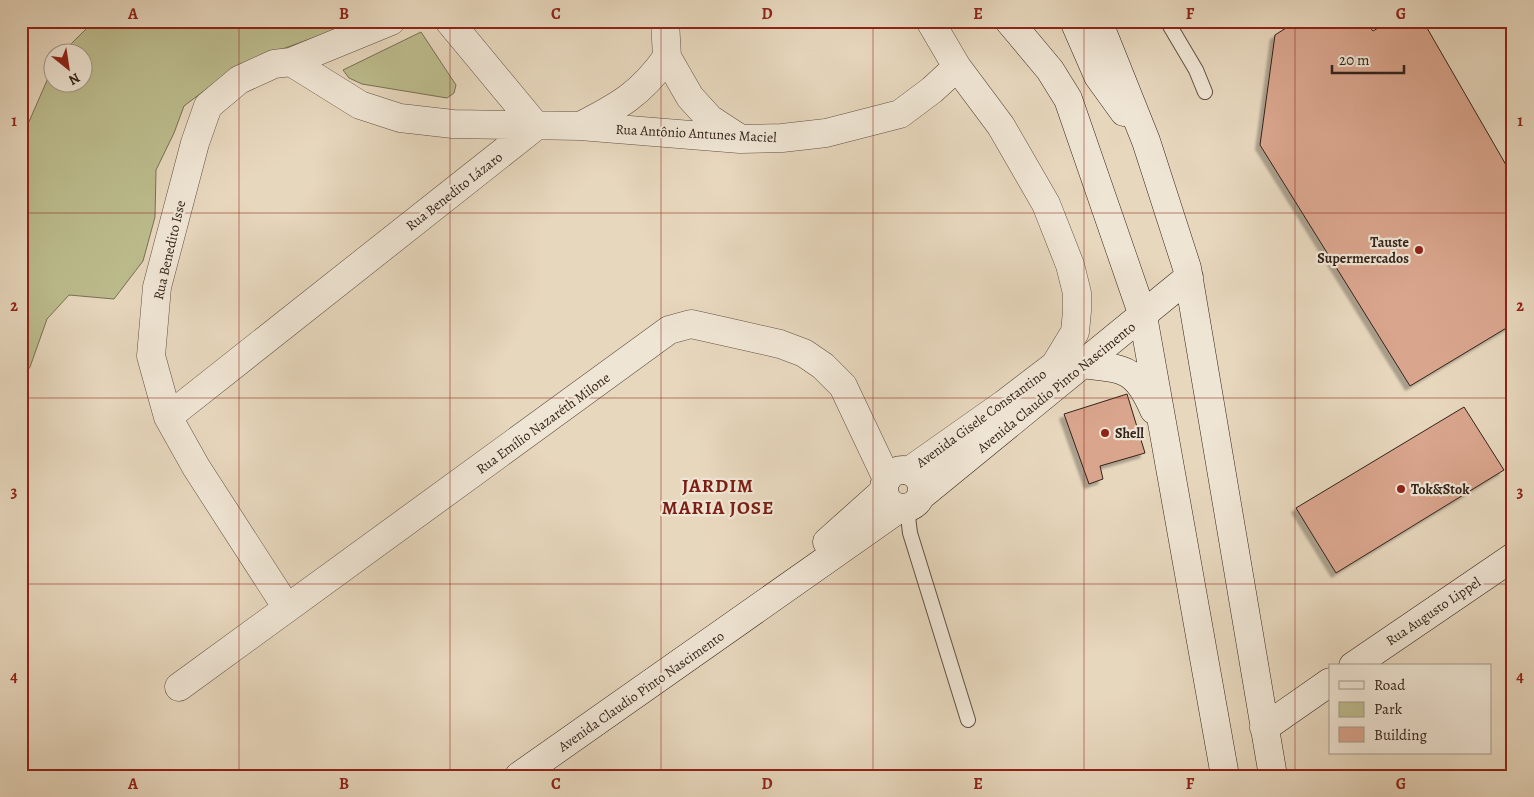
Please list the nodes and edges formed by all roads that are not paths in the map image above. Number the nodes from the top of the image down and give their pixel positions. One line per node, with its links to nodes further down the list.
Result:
1 (391, 21): 10 (street, Rua Benedito Isse)
2 (449, 21): 13 (street)
3 (665, 21): 9 (street)
4 (930, 21): 11 (street, Avenida Gisele Constantino)
5 (1009, 21): 18 (street)
6 (1074, 21): 16 (street)
7 (1098, 21): 16 (street)
8 (1167, 21): 12 (lane)
9 (667, 57): 14 (street); 15 (street)
10 (291, 62): 13 (street); 20 (street, Rua Benedito Isse)
11 (957, 67): 15 (street, Rua Antônio Antunes Maciel); 22 (street, Avenida Gisele Constantino)
12 (1205, 92)
13 (536, 126): 14 (street, Rua Antônio Antunes Maciel); 20 (street, Rua Benedito Lázaro)
14 (580, 126): 15 (street, Rua Antônio Antunes Maciel)
15 (740, 139)
16 (1148, 146): 17 (street)
17 (1189, 277): 18 (street, Avenida Claudio Pinto Nascimento); 29 (street)
18 (1143, 316): 19 (street, Avenida Claudio Pinto Nascimento); 21 (street)
19 (1082, 364): 21 (street); 22 (street, Avenida Claudio Pinto Nascimento)
20 (168, 418): 24 (street, Rua Benedito Isse)
21 (1165, 437): 31 (street)
22 (902, 492): 24 (street, Rua Emílio Nazaréth Milone); 28 (lane); 30 (street, Avenida Claudio Pinto Nascimento)
23 (1513, 557): 25 (street, Rua Augusto Lippel)
24 (287, 608): 27 (street, Rua Emílio Nazaréth Milone)
25 (1356, 664)
26 (1329, 683): 29 (street)
27 (179, 687)
28 (968, 720)
29 (1264, 728): 32 (street)
30 (519, 776)
31 (1225, 776)
32 (1273, 776)

